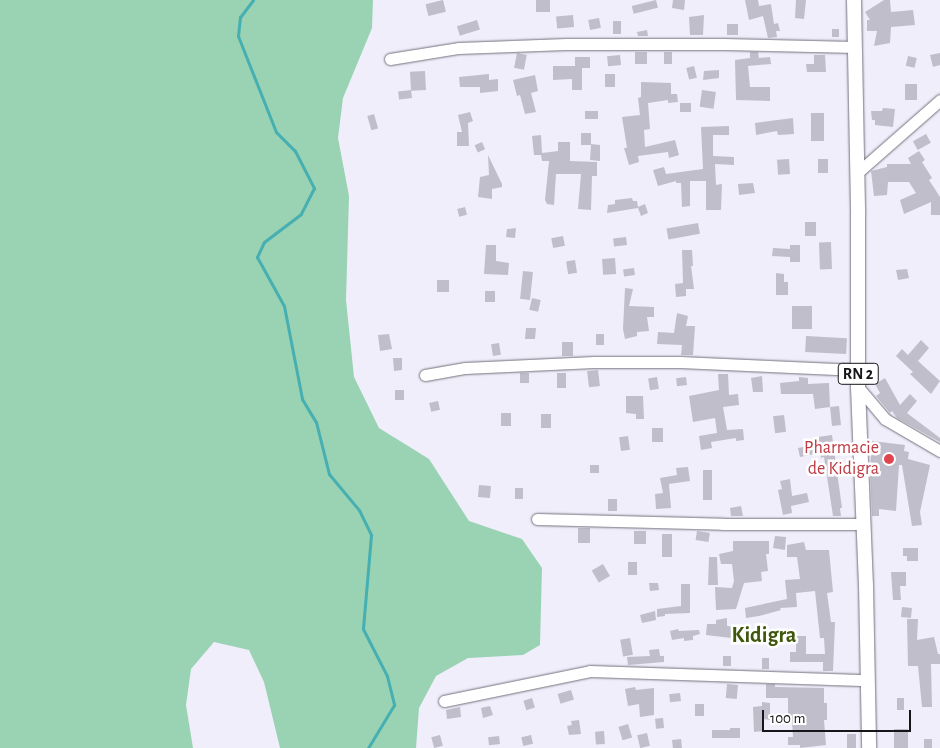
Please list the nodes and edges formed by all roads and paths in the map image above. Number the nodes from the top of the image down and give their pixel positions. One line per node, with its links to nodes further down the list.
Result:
1 (854, 0): 2 (main road, RN 2)
2 (855, 47): 3 (street); 5 (main road, RN 2)
3 (390, 59)
4 (940, 100): 5 (street)
5 (857, 174): 6 (main road, RN 2)
6 (858, 370): 7 (street); 8 (main road, RN 2)
7 (425, 376)
8 (858, 387): 9 (street); 11 (main road, RN 2)
9 (940, 451)
10 (537, 519): 11 (street)
11 (864, 524): 12 (main road, RN 2)
12 (868, 680): 13 (street); 14 (main road, RN 2)
13 (444, 701)
14 (869, 748)

